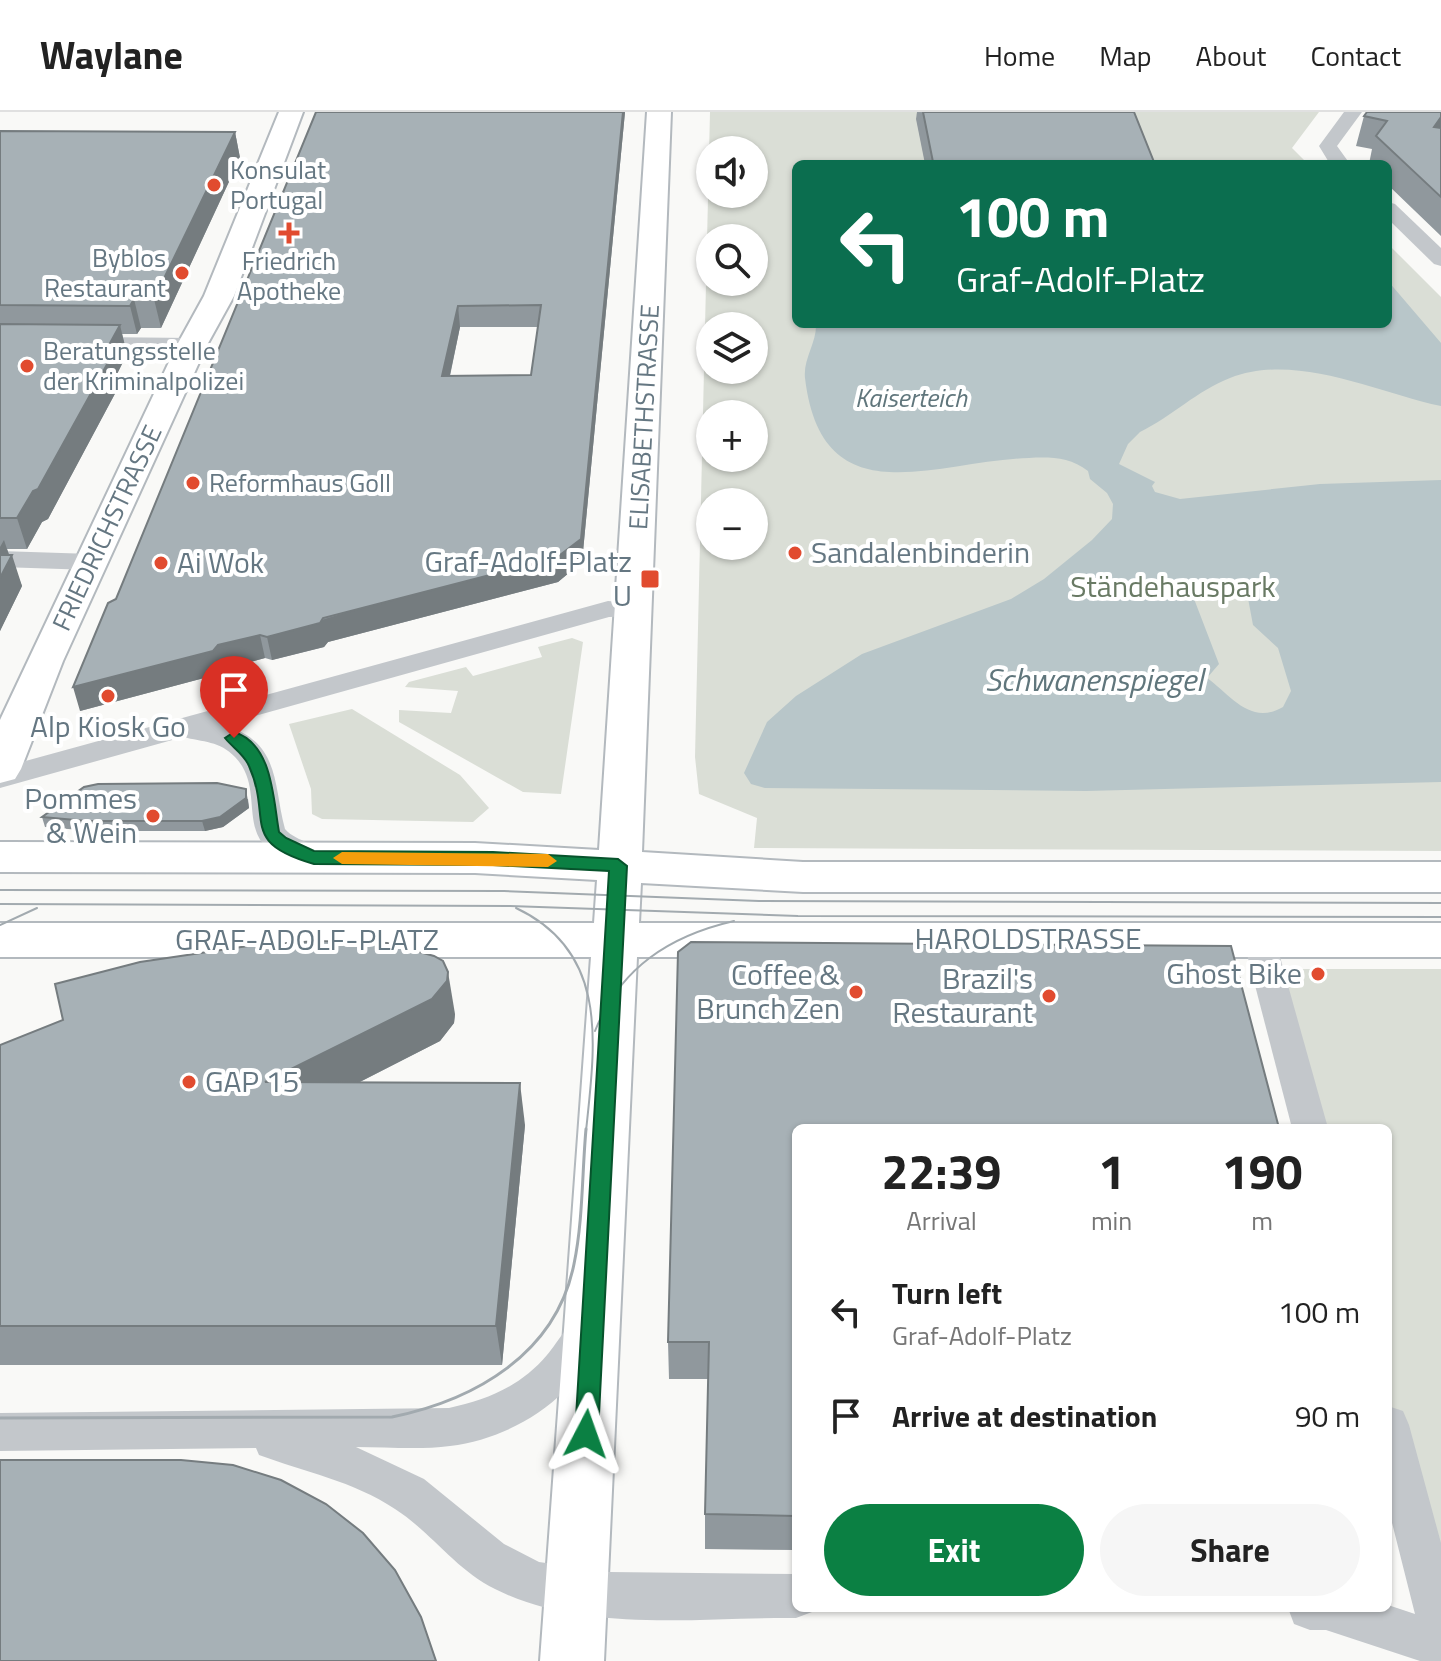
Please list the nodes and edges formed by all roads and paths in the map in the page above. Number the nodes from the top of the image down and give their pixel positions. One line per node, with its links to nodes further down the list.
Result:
1 (291, 112): 8 (main road, FRIEDRICHSTRASSE)
2 (659, 112): 11 (main road, ELISABETHSTRASSE)
3 (1353, 112): 4 (street)
4 (1337, 160)
5 (1392, 212): 6 (street)
6 (1441, 260)
7 (0, 343): 8 (street)
8 (192, 345): 10 (main road, FRIEDRICHSTRASSE)
9 (0, 559): 10 (street)
10 (92, 562): 13 (main road, FRIEDRICHSTRASSE)
11 (633, 610): 12 (street); 17 (main road, ELISABETHSTRASSE)
12 (171, 731): 14 (street); 16 (street)
13 (0, 769)
14 (0, 778)
15 (0, 857): 16 (main road)
16 (314, 858): 17 (main road)
17 (618, 866): 18 (main road, HAROLDSTRASSE); 21 (main road, ELISABETHSTRASSE)
18 (1441, 877)
19 (1259, 939): 21 (main road, HAROLDSTRASSE); 22 (main road, HAROLDSTRASSE); 23 (street)
20 (0, 940): 21 (main road, GRAF-ADOLF-PLATZ)
21 (615, 940): 24 (main road, ELISABETHSTRASSE)
22 (1441, 940)
23 (1309, 1124)
24 (594, 1317): 25 (street); 28 (main road, ELISABETHSTRASSE)
25 (204, 1431): 26 (street); 28 (street)
26 (0, 1432)
27 (1392, 1440): 31 (street)
28 (576, 1592): 29 (street); 33 (main road, ELISABETHSTRASSE)
29 (792, 1596)
30 (1338, 1612): 32 (street)
31 (1441, 1626)
32 (1441, 1645)
33 (572, 1661)

